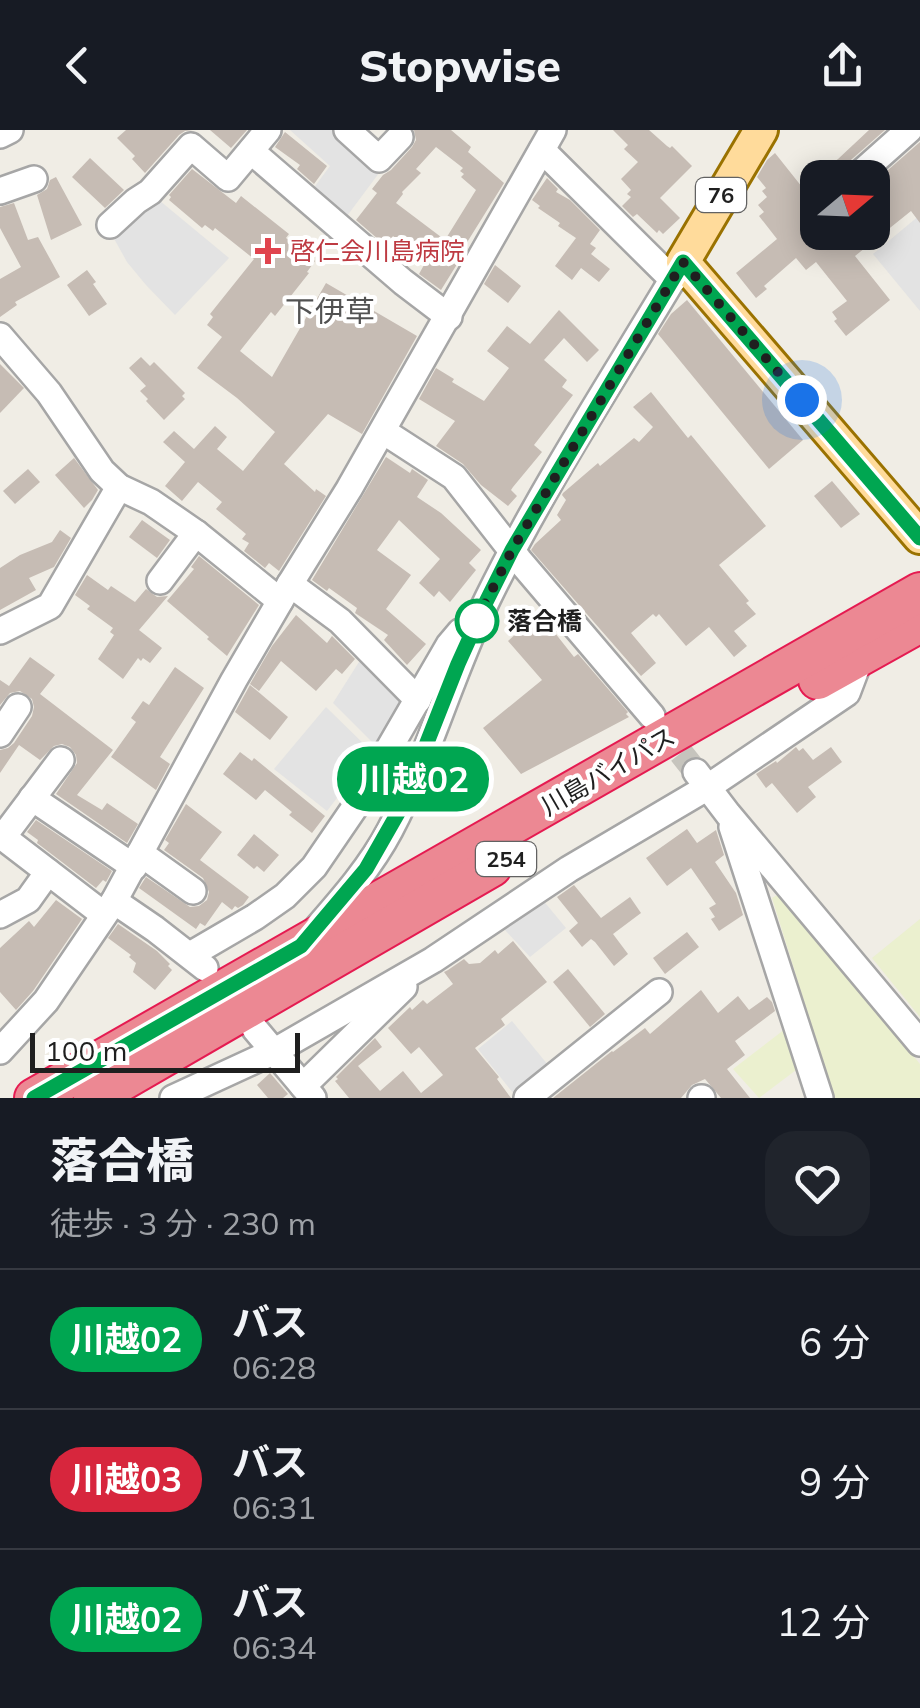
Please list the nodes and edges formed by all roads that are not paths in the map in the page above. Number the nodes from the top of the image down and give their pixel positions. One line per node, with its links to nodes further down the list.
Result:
1 (10, 130): 6 (street)
2 (268, 130): 9 (street)
3 (347, 130): 7 (street)
4 (761, 130): 14 (main road, 76)
5 (909, 130): 10 (street)
6 (0, 134)
7 (400, 137)
8 (548, 140): 14 (street); 15 (street)
9 (251, 151): 13 (street); 15 (street)
10 (875, 160)
11 (34, 179): 12 (street)
12 (0, 192)
13 (110, 225)
14 (678, 271): 20 (main road); 21 (street)
15 (449, 317): 17 (street)
16 (0, 336): 18 (street)
17 (383, 431): 21 (street); 23 (street)
18 (119, 488): 19 (street); 27 (street)
19 (196, 533): 22 (street); 23 (street)
20 (920, 538)
21 (512, 550): 25 (street); 31 (street)
22 (160, 581)
23 (285, 592): 29 (street); 38 (street)
24 (920, 592): 43 (highway, 川島バイパス / 254)
25 (486, 602): 29 (street); 43 (street)
26 (920, 623): 28 (highway, 川島バイパス / 254)
27 (0, 631)
28 (861, 656): 34 (street); 52 (highway, 川島バイパス / 254)
29 (418, 700): 41 (street)
30 (18, 707): 32 (street)
31 (652, 716)
32 (0, 734)
33 (61, 760): 35 (street)
34 (702, 779): 36 (street); 44 (street)
35 (32, 798): 37 (street); 38 (street)
36 (728, 814): 47 (street); 55 (street)
37 (2, 836): 39 (street)
38 (137, 860): 40 (street); 41 (street)
39 (48, 872): 41 (street); 42 (street)
40 (193, 891)
41 (108, 907): 48 (street)
42 (0, 915)
43 (301, 946): 51 (highway, 川島バイパス / 254)
44 (433, 960): 49 (street); 50 (street)
45 (659, 992): 54 (street)
46 (255, 1029): 49 (street)
47 (920, 1044)
48 (0, 1051)
49 (274, 1052): 50 (street); 53 (street)
50 (308, 1092)
51 (34, 1098)
52 (93, 1098)
53 (173, 1098)
54 (527, 1098)
55 (820, 1098)

